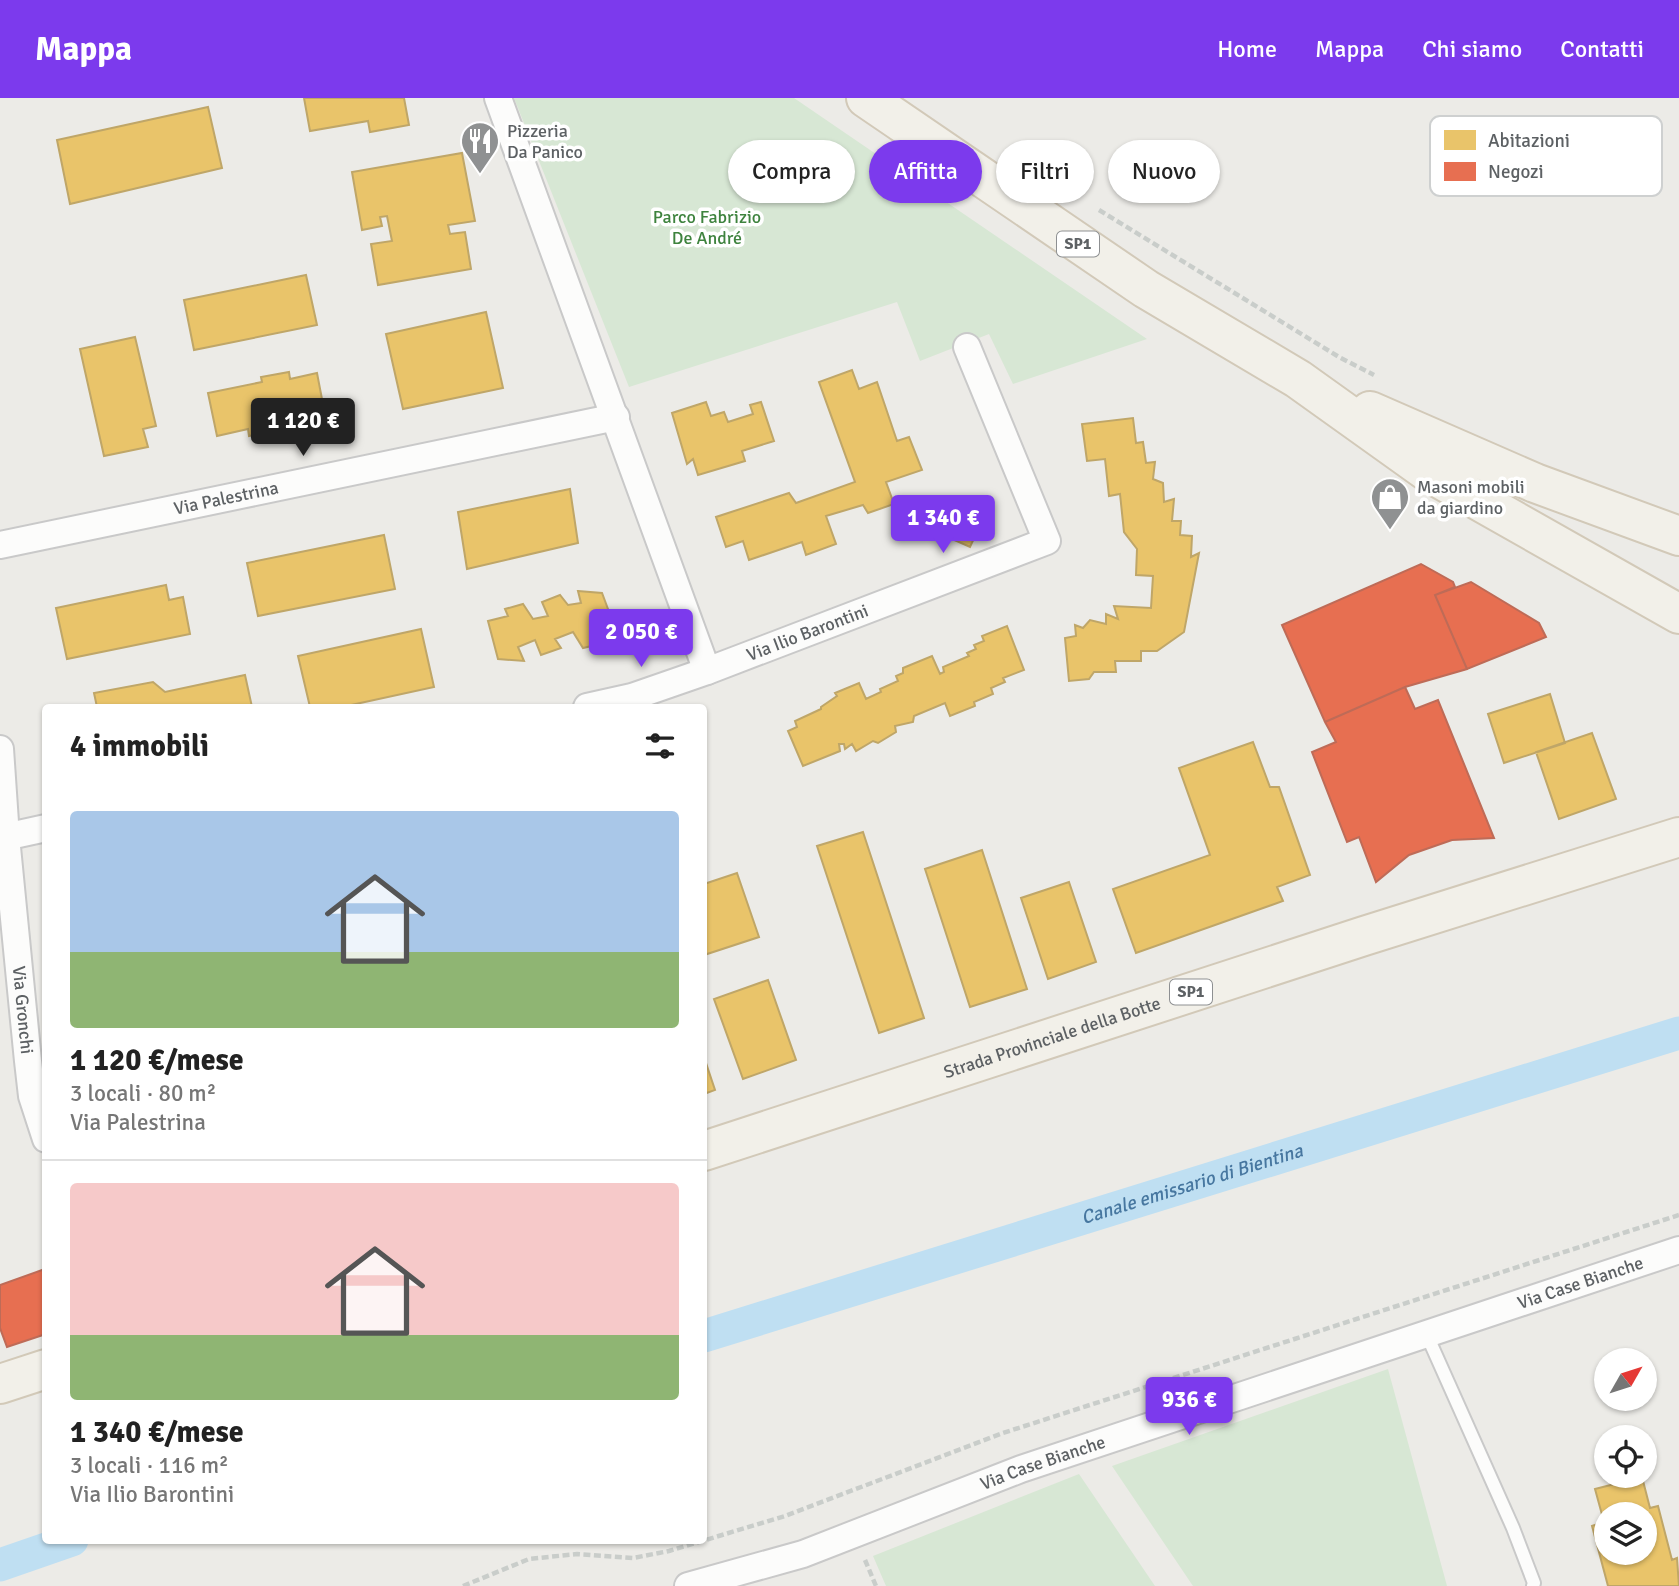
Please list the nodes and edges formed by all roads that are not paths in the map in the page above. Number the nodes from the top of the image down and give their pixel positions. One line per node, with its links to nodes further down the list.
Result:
1 (498, 98): 5 (street)
2 (866, 98): 4 (main road, SP1)
3 (967, 347): 9 (street, Via Ilio Barontini)
4 (1298, 379): 6 (main road, SP1); 8 (main road, SP1)
5 (616, 417): 7 (street, Via Palestrina); 9 (street)
6 (1679, 536)
7 (0, 545)
8 (1679, 614)
9 (707, 671): 10 (street)
10 (600, 704)
11 (0, 749): 13 (street, Via Gronchi)
12 (42, 829): 13 (street)
13 (3, 837): 15 (street, Via Gronchi)
14 (1679, 837): 16 (main road, Strada Provinciale della Botte / SP1)
15 (42, 1126)
16 (707, 1150)
17 (1679, 1250): 18 (street, Via Case Bianche)
18 (1426, 1333): 21 (street, Via Case Bianche); 22 (lane)
19 (42, 1370): 20 (main road)
20 (0, 1384)
21 (688, 1586)
22 (1533, 1586)

